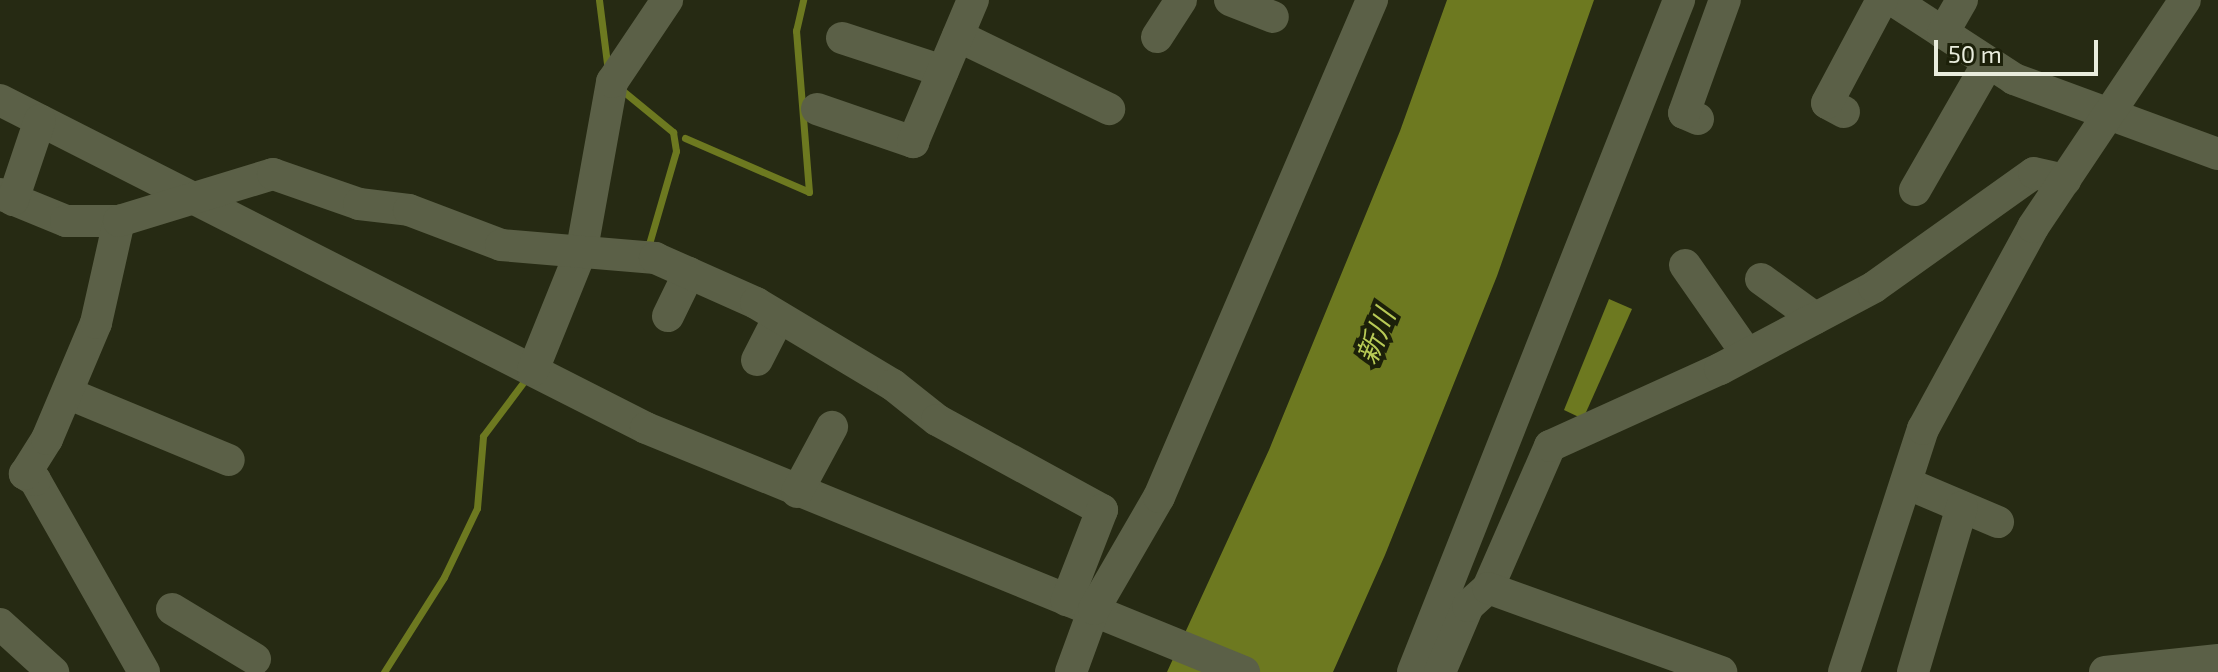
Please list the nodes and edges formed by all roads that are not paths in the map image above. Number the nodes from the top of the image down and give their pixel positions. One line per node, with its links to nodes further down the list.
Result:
1 (667, 0): 34 (street)
2 (1181, 0): 16 (street)
3 (1230, 0): 13 (street)
4 (1372, 0): 52 (street)
5 (1679, 0): 20 (street)
6 (1699, 0): 20 (street)
7 (1725, 0): 26 (street)
8 (1882, 0): 24 (street)
9 (1893, 0): 14 (street)
10 (1962, 0): 14 (street)
11 (2185, 0): 25 (street)
12 (965, 2): 15 (street)
13 (1273, 17)
14 (1943, 33): 18 (street)
15 (958, 36): 19 (street); 23 (street)
16 (1157, 37)
17 (842, 38): 19 (street)
18 (1988, 63): 25 (street); 30 (street)
19 (943, 71): 22 (street)
20 (1643, 94): 61 (street)
21 (0, 100): 27 (street)
22 (817, 109)
23 (1109, 109)
24 (1844, 112)
25 (2110, 115): 28 (street); 29 (street)
26 (1698, 119)
27 (40, 120): 31 (street); 32 (street)
28 (2218, 154)
29 (2065, 180): 40 (street); 47 (street)
30 (1915, 190)
31 (6, 197): 33 (street)
32 (197, 199): 33 (street); 34 (street); 43 (street)
33 (119, 221): 44 (street)
34 (582, 249): 36 (street); 43 (street)
35 (1685, 265): 41 (street)
36 (689, 273): 38 (street); 39 (street)
37 (1761, 279): 40 (street)
38 (668, 316)
39 (779, 317): 42 (street); 52 (street)
40 (1815, 318): 41 (street)
41 (1747, 354): 51 (street)
42 (757, 360)
43 (533, 370): 48 (street)
44 (67, 393): 46 (street); 58 (street)
45 (832, 427): 48 (street)
46 (229, 460)
47 (1906, 483): 49 (street); 64 (street)
48 (797, 492): 52 (street)
49 (1962, 507): 50 (street); 65 (street)
50 (1998, 522)
51 (1488, 588): 62 (street); 63 (street)
52 (1080, 605): 59 (street); 60 (street)
53 (172, 609): 55 (street)
54 (0, 624): 57 (street)
55 (256, 658)
56 (2218, 660): 66 (street)
57 (53, 672)
58 (144, 672)
59 (1071, 672)
60 (1244, 672)
61 (1413, 672)
62 (1440, 672)
63 (1721, 672)
64 (1844, 672)
65 (1913, 672)
66 (2105, 672)

